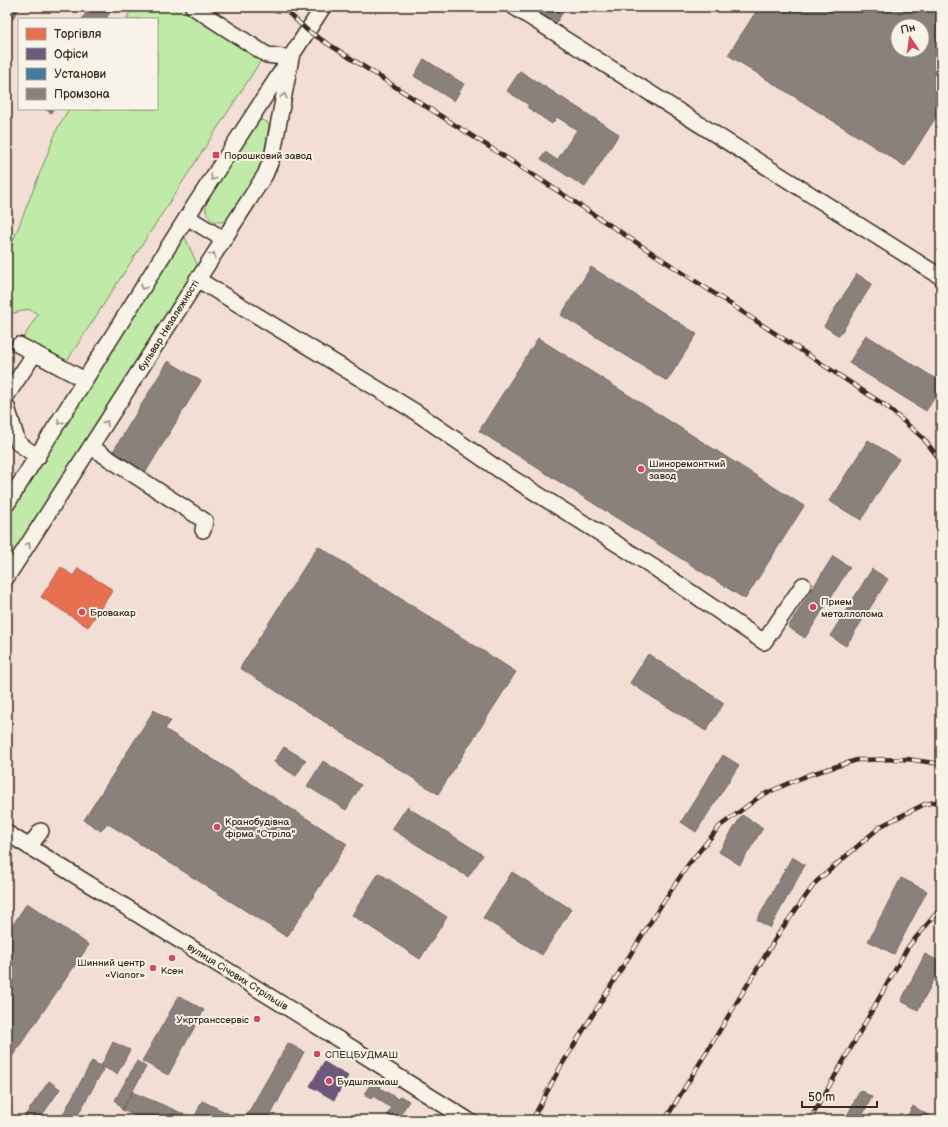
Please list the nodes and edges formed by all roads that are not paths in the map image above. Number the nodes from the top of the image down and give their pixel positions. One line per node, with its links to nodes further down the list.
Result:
1 (193, 7): 4 (street)
2 (324, 7): 5 (street, бульвар Незалежності)
3 (514, 7): 10 (street)
4 (211, 12): 5 (street)
5 (291, 58): 6 (street, бульвар Незалежності); 7 (street, бульвар Незалежності, one-way to 5)
6 (249, 121): 7 (street); 8 (street, бульвар Незалежності, one-way to 8)
7 (276, 134): 9 (street, бульвар Незалежності)
8 (187, 217): 9 (street); 14 (street, бульвар Незалежності, one-way to 14)
9 (223, 239): 11 (street, бульвар Незалежності, one-way to 9)
10 (941, 277)
11 (198, 279): 17 (street, бульвар Незалежності, one-way to 11); 22 (street)
12 (19, 345): 13 (street)
13 (35, 354): 14 (street); 15 (street)
14 (85, 380): 18 (street, бульвар Незалежності, one-way to 18)
15 (7, 395)
16 (7, 407): 18 (street)
17 (91, 447): 20 (street); 21 (street, бульвар Незалежності, one-way to 17)
18 (38, 457): 19 (street, бульвар Незалежності)
19 (7, 503)
20 (203, 530)
21 (7, 578)
22 (803, 585)
23 (41, 831): 25 (street)
24 (7, 833): 25 (street, вулиця Січових Стрільців)
25 (29, 847): 26 (street, вулиця Січових Стрільців)
26 (468, 1120)

